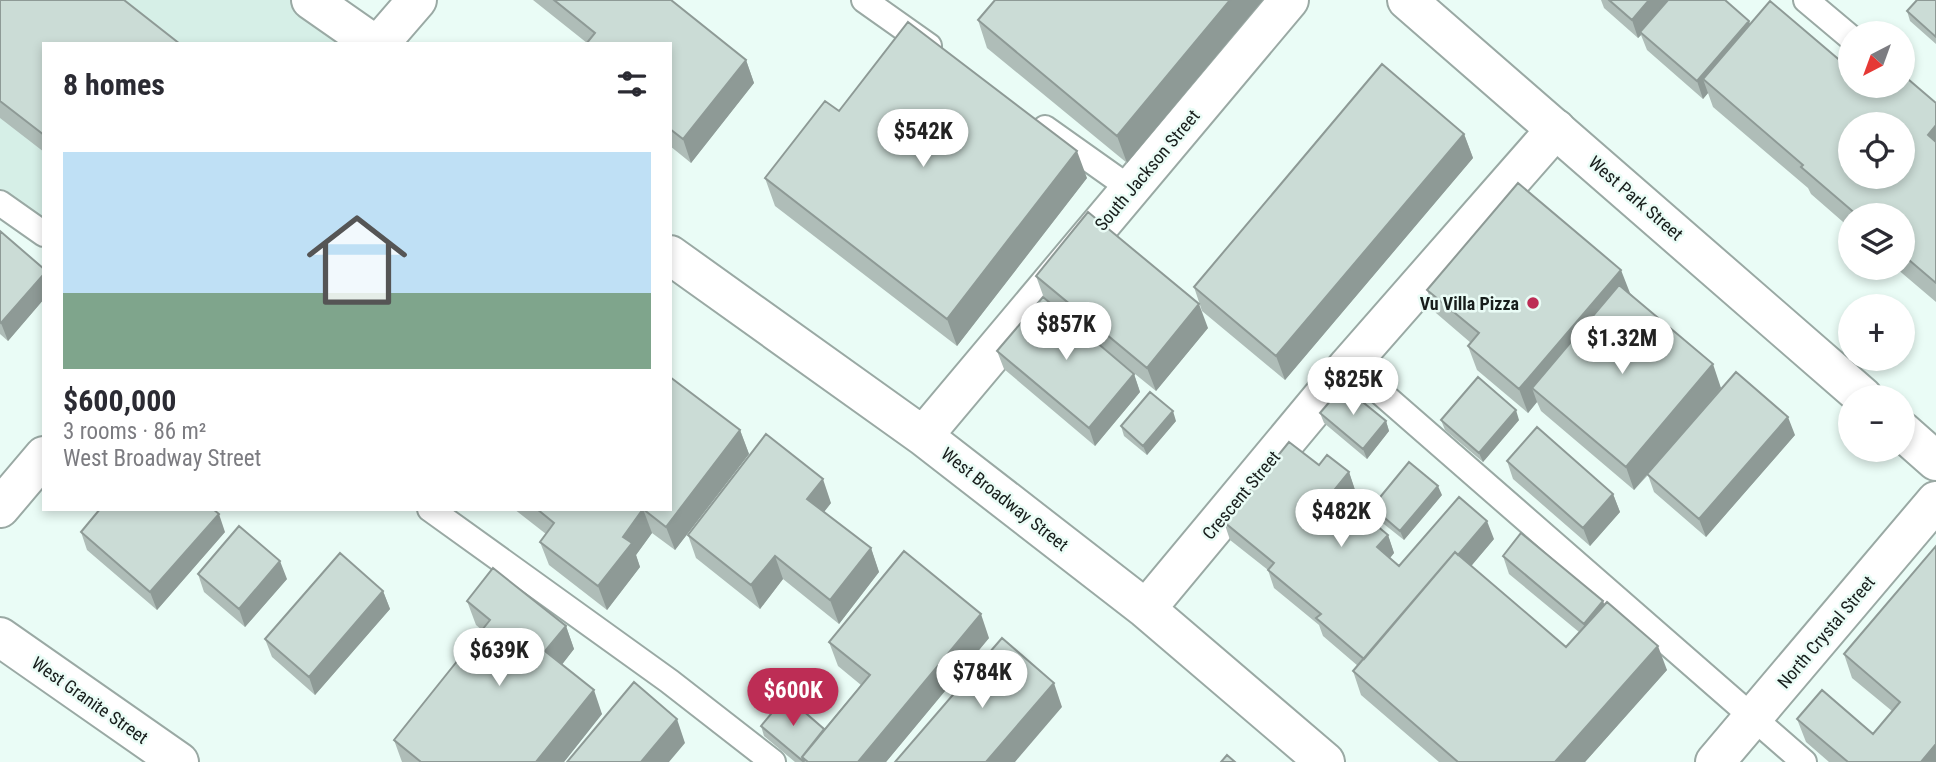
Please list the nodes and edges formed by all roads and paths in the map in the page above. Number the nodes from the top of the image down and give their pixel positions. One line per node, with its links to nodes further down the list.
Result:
1 (312, 0): 8 (street)
2 (416, 0): 9 (street)
3 (864, 0): 10 (lane)
4 (1289, 0): 13 (street, South Jackson Street)
5 (1407, 0): 12 (street, West Park Street)
6 (1806, 0): 7 (lane)
7 (1838, 27)
8 (374, 42)
9 (379, 42)
10 (953, 63)
11 (1031, 118): 13 (lane)
12 (1556, 129): 17 (street, Crescent Street); 18 (street, West Park Street)
13 (1131, 189): 19 (street, South Jackson Street)
14 (0, 203): 15 (lane)
15 (42, 233)
16 (672, 256): 19 (street, West Broadway Street)
17 (1349, 365): 26 (street, Crescent Street); 28 (lane)
18 (1849, 385)
19 (923, 436): 26 (street, West Broadway Street)
20 (1915, 442): 22 (street)
21 (42, 458): 24 (street)
22 (1936, 461)
23 (1936, 501): 28 (street, North Crystal Street)
24 (0, 508)
25 (433, 511): 30 (lane)
26 (1146, 609): 31 (street, West Broadway Street)
27 (0, 637): 29 (street, West Granite Street)
28 (1753, 717): 32 (street, North Crystal Street); 33 (lane)
29 (179, 762)
30 (773, 762)
31 (1325, 762)
32 (1715, 762)
33 (1804, 762)

